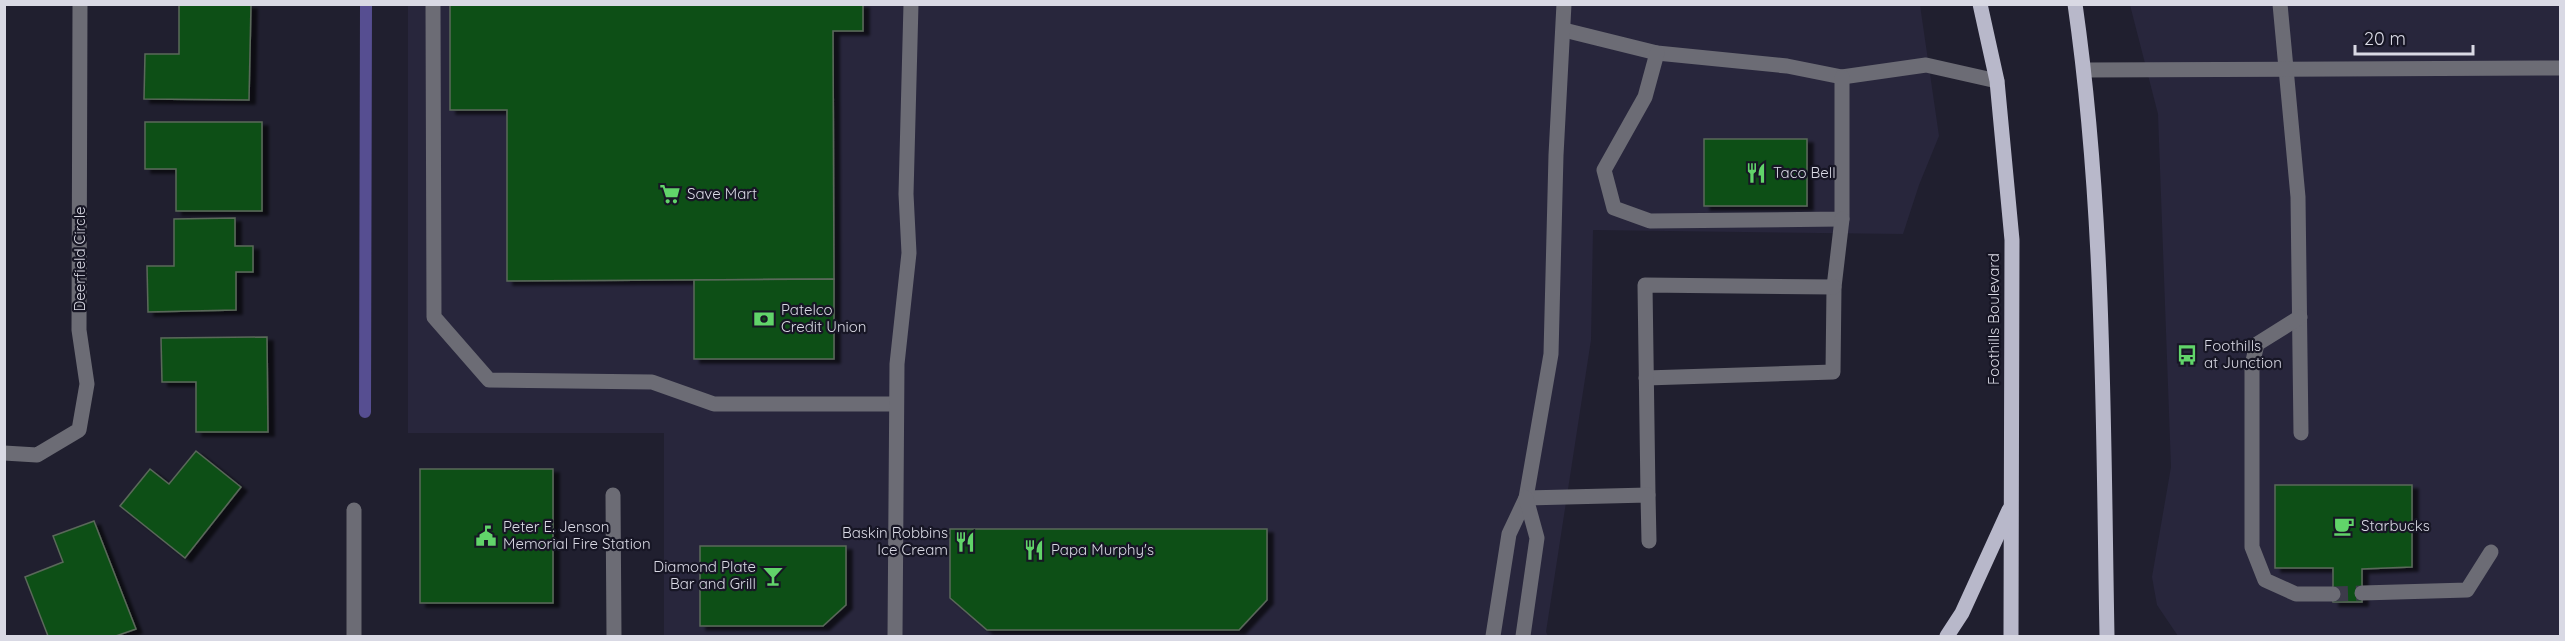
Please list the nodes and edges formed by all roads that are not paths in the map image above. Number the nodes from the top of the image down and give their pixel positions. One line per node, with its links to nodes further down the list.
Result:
1 (80, 4): 21 (street, Deerfield Circle)
2 (433, 4): 19 (street)
3 (910, 4): 19 (street)
4 (1564, 4): 8 (street)
5 (1980, 4): 14 (main road, Foothills Boulevard)
6 (2075, 4): 12 (main road)
7 (2280, 4): 10 (street)
8 (1564, 30): 9 (street); 24 (street)
9 (1657, 53): 13 (street); 15 (street)
10 (2286, 68): 11 (street); 12 (street); 17 (street)
11 (2560, 68)
12 (2085, 70): 38 (main road)
13 (1842, 77): 14 (street); 15 (street)
14 (1997, 81): 25 (main road, Foothills Boulevard)
15 (1842, 219): 16 (street)
16 (1834, 287): 18 (street); 18 (street)
17 (2300, 317): 20 (street); 30 (street)
18 (1646, 378): 23 (street)
19 (896, 404): 33 (street)
20 (2301, 433)
21 (4, 453)
22 (613, 495): 32 (street)
23 (1648, 495): 24 (street); 27 (street)
24 (1527, 498): 34 (street); 35 (street)
25 (2012, 504): 36 (main road); 37 (main road, Foothills Boulevard)
26 (354, 510): 31 (street)
27 (1649, 541)
28 (2491, 552): 29 (street)
29 (2362, 593)
30 (2333, 594)
31 (354, 636)
32 (614, 636)
33 (895, 636)
34 (1493, 636)
35 (1523, 636)
36 (1947, 636)
37 (2011, 636)
38 (2107, 636)

